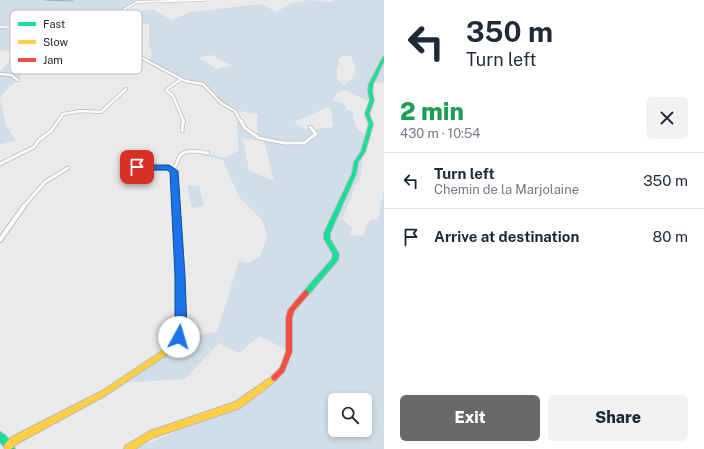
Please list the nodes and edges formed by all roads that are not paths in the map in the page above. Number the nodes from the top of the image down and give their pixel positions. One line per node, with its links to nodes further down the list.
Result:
1 (144, 0): 3 (street)
2 (206, 0): 3 (street)
3 (136, 2): 4 (street)
4 (122, 10)
5 (0, 27): 6 (street)
6 (10, 28)
7 (142, 58): 10 (street)
8 (384, 58): 23 (street)
9 (0, 74): 11 (street)
10 (181, 79): 13 (street); 14 (street)
11 (18, 80)
12 (126, 89): 17 (street)
13 (310, 127)
14 (182, 131)
15 (208, 153): 19 (street)
16 (138, 162): 19 (street)
17 (0, 164)
18 (68, 168): 20 (street)
19 (173, 169): 22 (street)
20 (0, 240)
21 (0, 436): 22 (street)
22 (9, 448)
23 (128, 449)

